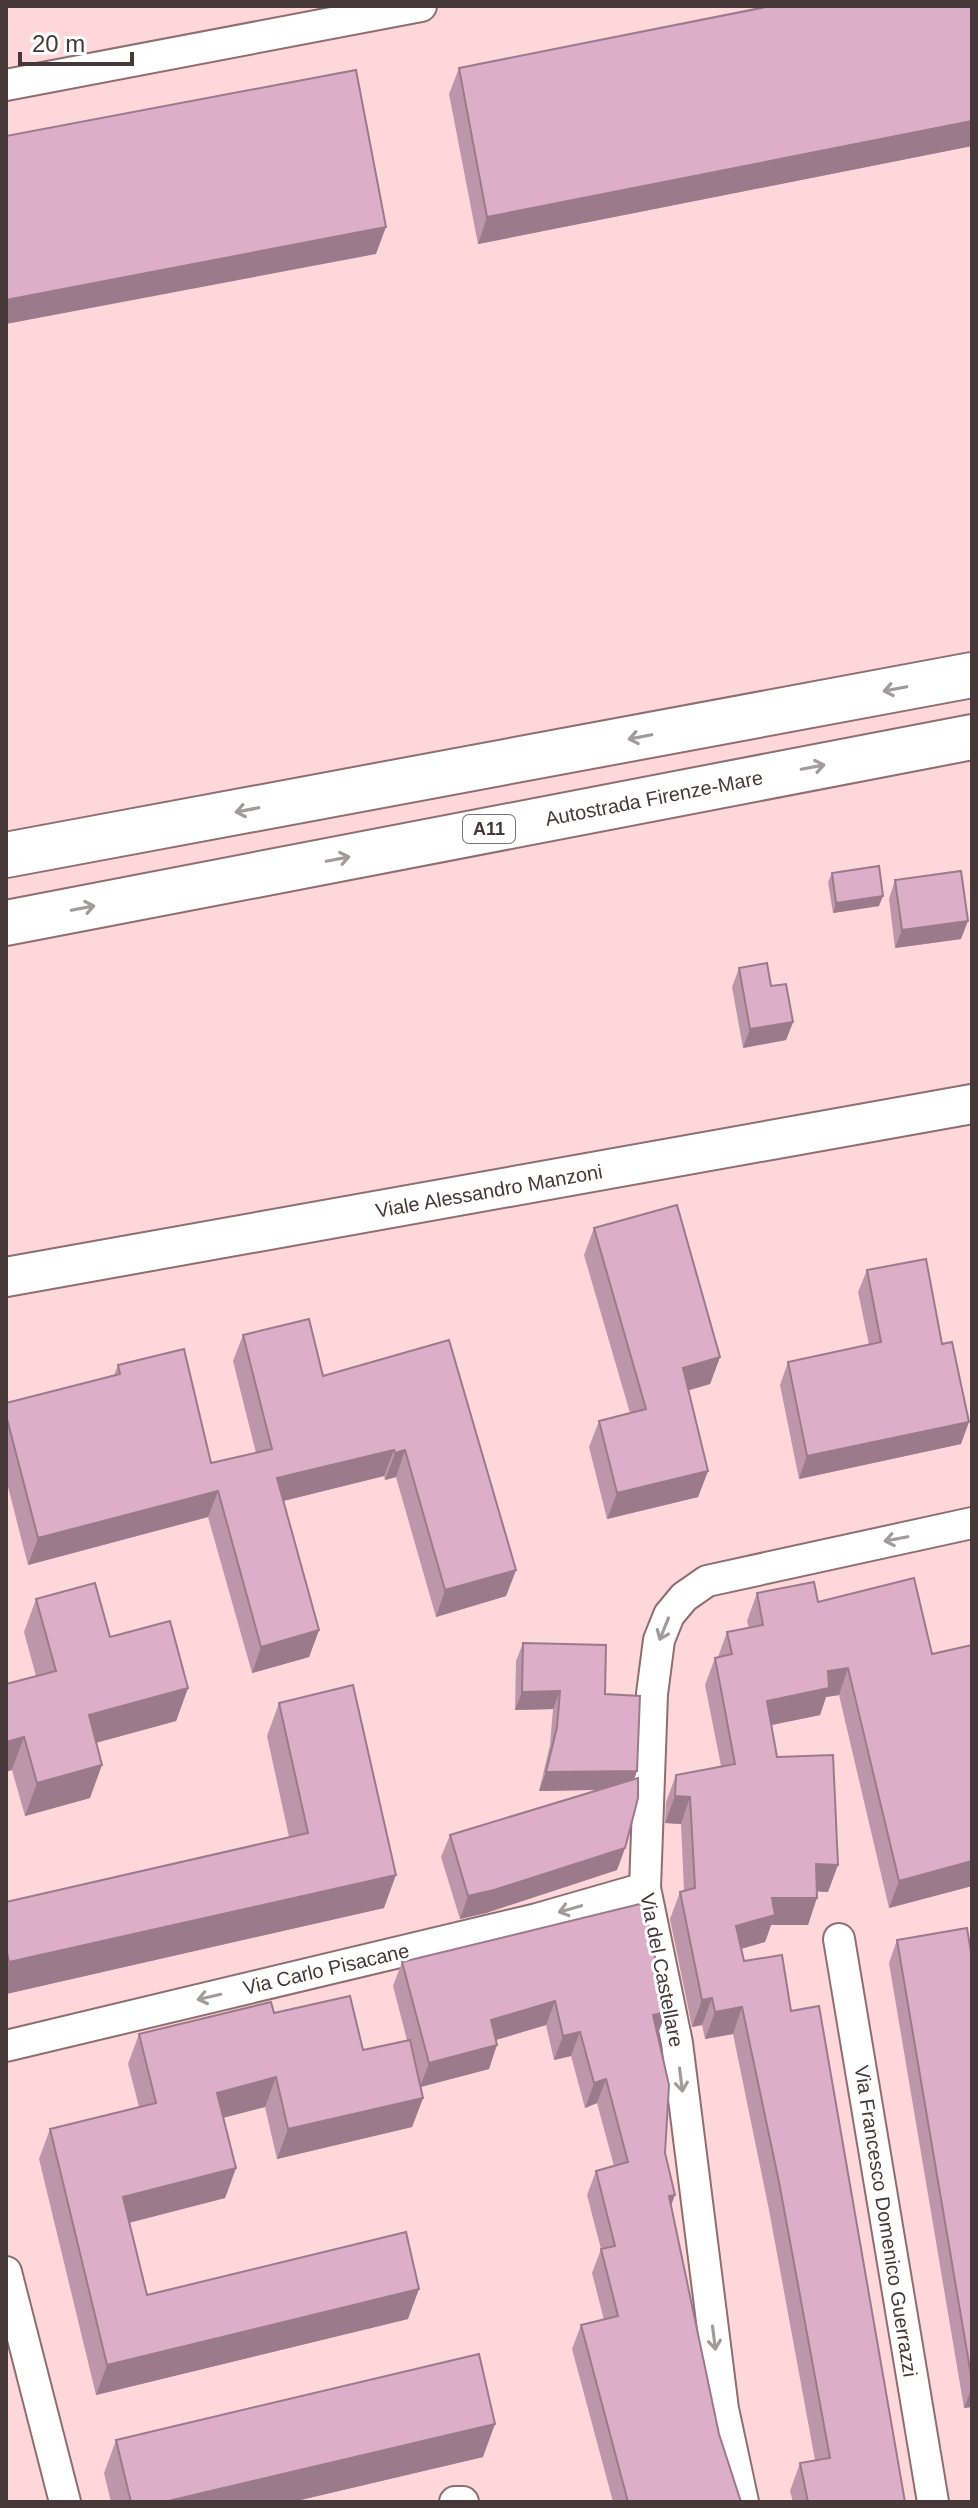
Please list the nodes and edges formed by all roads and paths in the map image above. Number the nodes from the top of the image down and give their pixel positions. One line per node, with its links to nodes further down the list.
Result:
1 (421, 6): 2 (street)
2 (6, 85)
3 (972, 675): 5 (highway, one-way to 5)
4 (972, 737): 6 (highway, Autostrada Firenze-Mare / A11, one-way to 4)
5 (6, 855)
6 (6, 923)
7 (972, 1104): 8 (street, Viale Alessandro Manzoni)
8 (6, 1277)
9 (972, 1523): 10 (street, Via del Castellare, one-way to 10)
10 (645, 1888): 12 (street, Via Carlo Pisacane, one-way to 12); 18 (street, Via del Castellare, one-way to 18)
11 (839, 1939): 19 (street, Via Francesco Domenico Guerrazzi)
12 (6, 2046)
13 (6, 2272): 14 (street)
14 (14, 2330): 15 (street)
15 (65, 2502)
16 (455, 2502): 17 (street)
17 (463, 2502)
18 (743, 2502)
19 (933, 2502)

